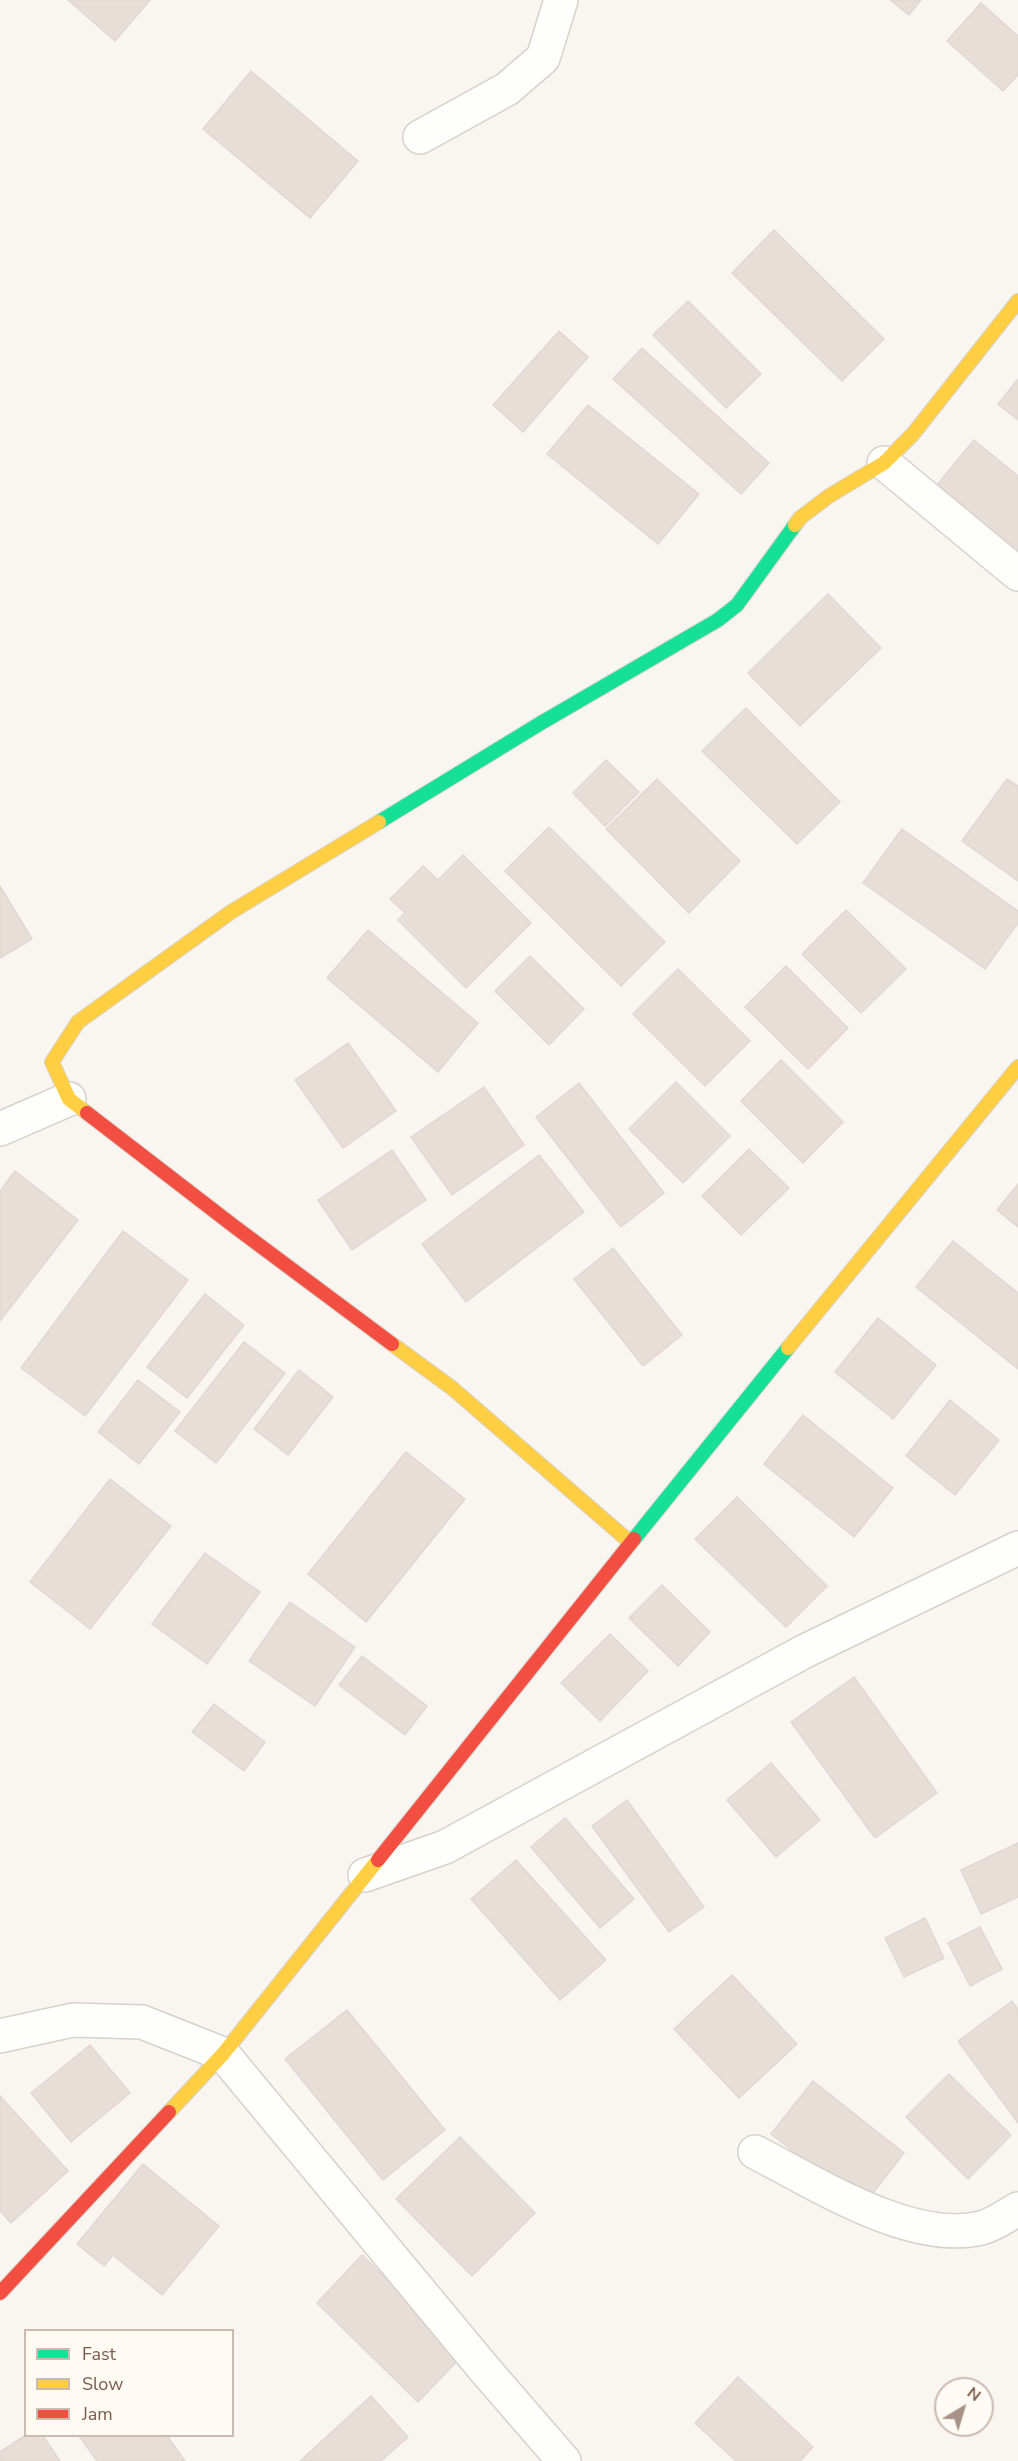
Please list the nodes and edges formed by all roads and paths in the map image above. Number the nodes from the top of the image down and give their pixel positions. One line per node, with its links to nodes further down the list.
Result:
1 (561, 0): 2 (street)
2 (420, 137)
3 (1018, 301): 4 (street)
4 (884, 463): 5 (street); 7 (street)
5 (1018, 574)
6 (1018, 1067): 9 (street)
7 (69, 1099): 8 (street); 9 (street)
8 (0, 1129)
9 (631, 1543): 11 (street)
10 (1018, 1548): 11 (street)
11 (364, 1875): 13 (street)
12 (0, 2036): 13 (street)
13 (223, 2054): 16 (street); 17 (street)
14 (755, 2152): 15 (street)
15 (1018, 2209)
16 (0, 2293)
17 (564, 2461)

